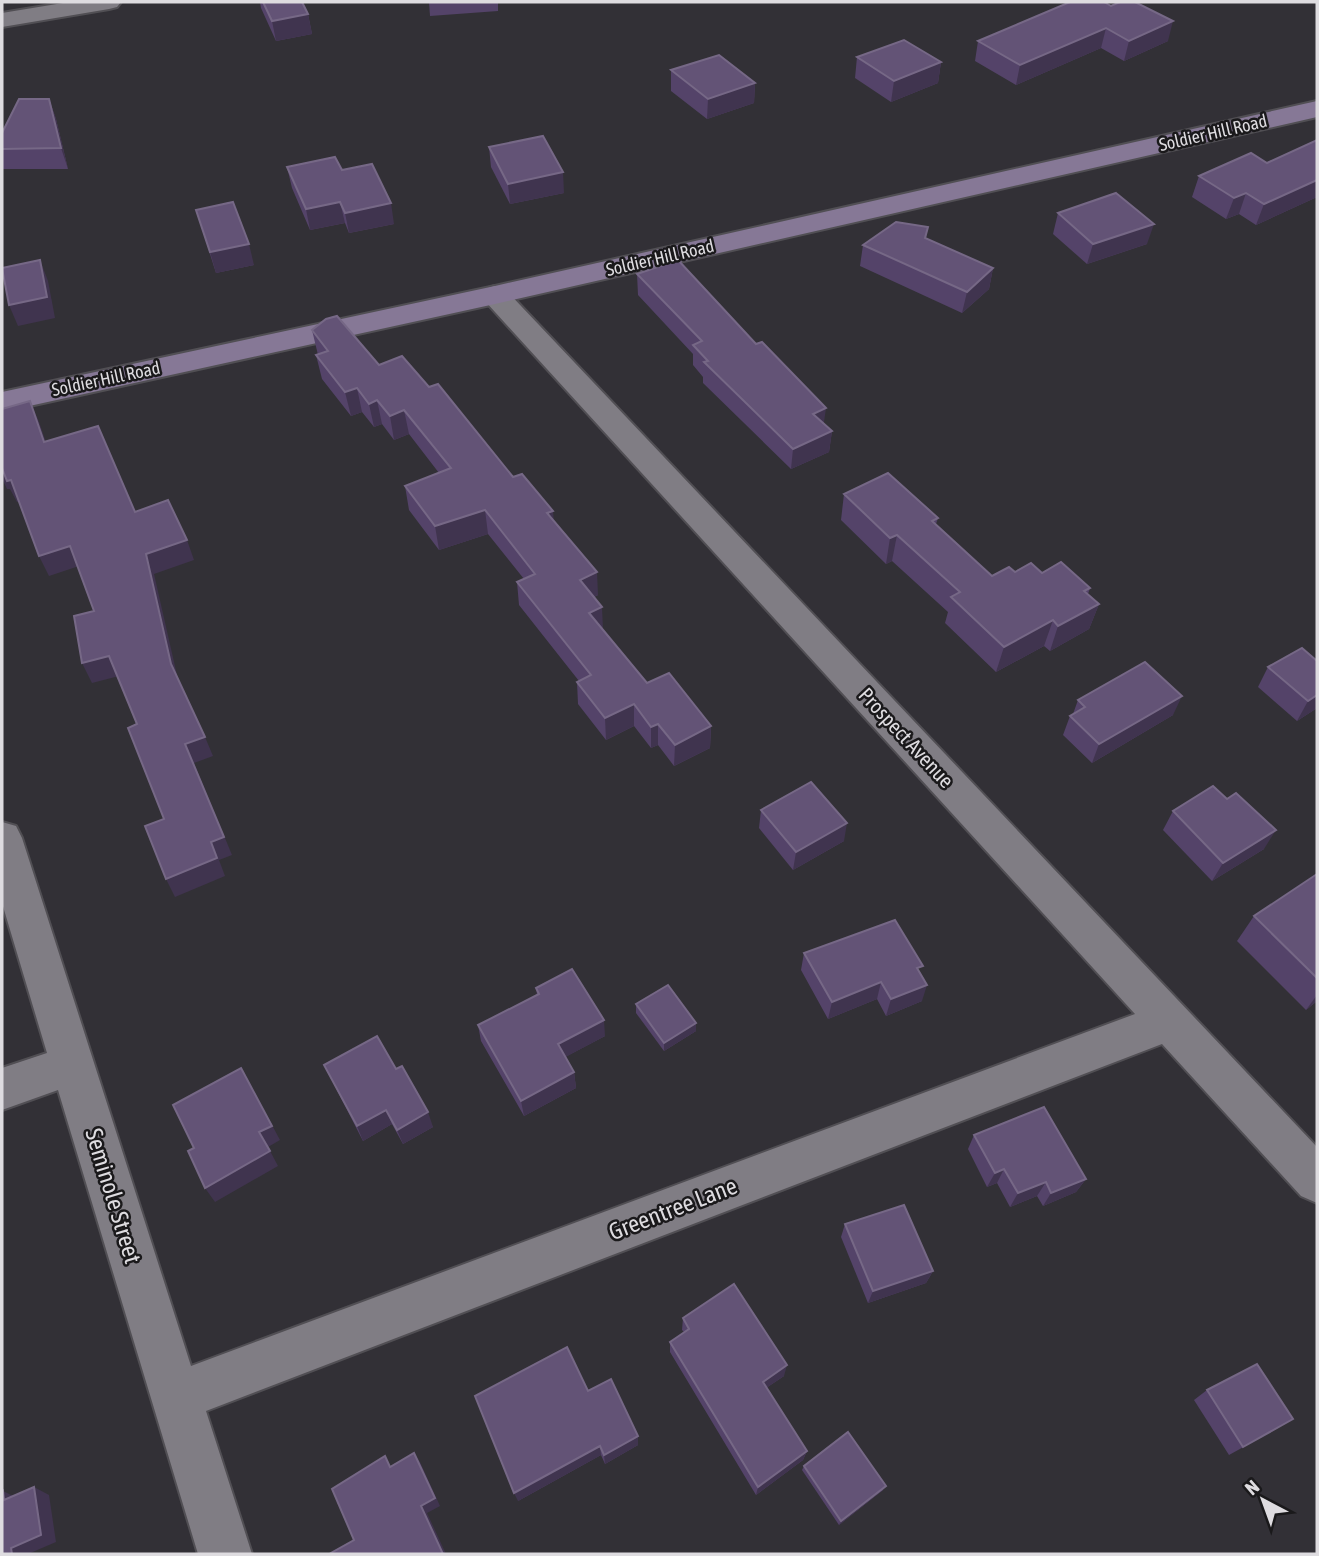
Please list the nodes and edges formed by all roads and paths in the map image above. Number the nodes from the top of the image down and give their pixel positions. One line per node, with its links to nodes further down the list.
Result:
1 (109, 2): 2 (street)
2 (2, 20)
3 (1317, 109): 4 (street, Soldier Hill Road)
4 (495, 295): 5 (street, Soldier Hill Road); 7 (street, Prospect Avenue)
5 (2, 402)
6 (2, 838): 8 (street, Seminole Street)
7 (1169, 1021): 10 (street, Prospect Avenue); 11 (street, Greentree Lane)
8 (72, 1065): 9 (street); 11 (street, Seminole Street)
9 (2, 1089)
10 (1317, 1180)
11 (176, 1397): 12 (street, Seminole Street)
12 (225, 1554)

